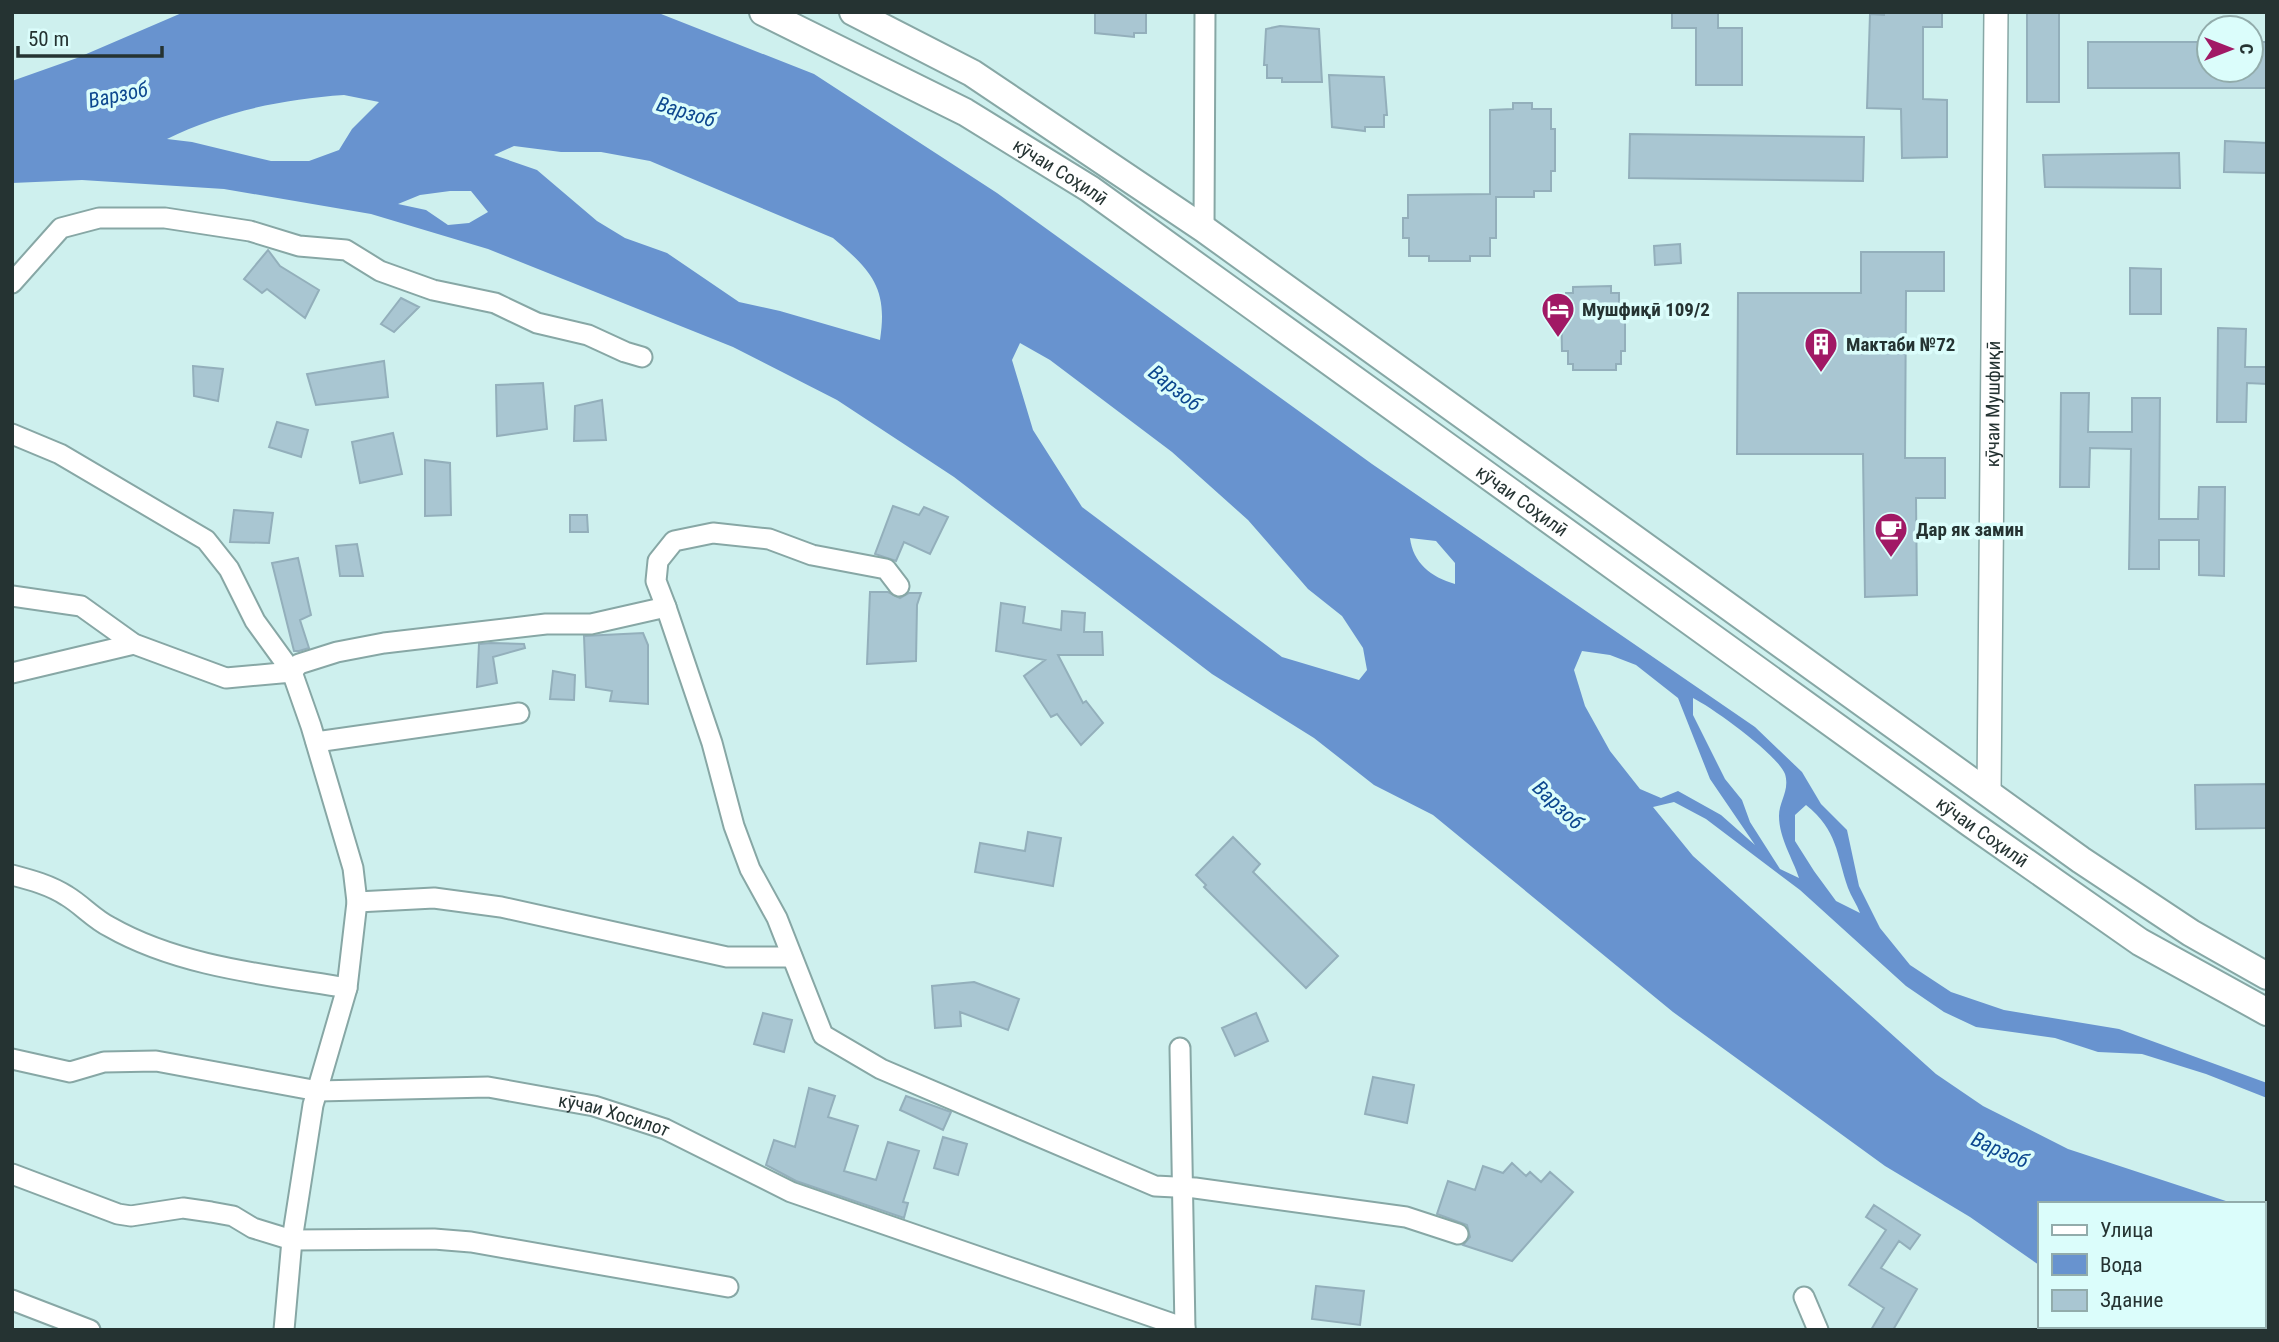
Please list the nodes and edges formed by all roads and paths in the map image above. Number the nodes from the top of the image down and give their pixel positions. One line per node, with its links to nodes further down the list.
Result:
1 (764, 12): 23 (main road, кӯчаи Соҳилӣ)
2 (853, 12): 5 (main road, кӯчаи Соҳилӣ)
3 (1205, 12): 5 (street)
4 (1996, 12): 17 (street, кӯчаи Мушфиқӣ)
5 (1204, 229): 17 (main road, кӯчаи Соҳилӣ)
6 (12, 283): 7 (street)
7 (642, 357)
8 (12, 434): 13 (street)
9 (899, 586): 11 (street)
10 (12, 596): 12 (street)
11 (666, 607): 13 (street); 20 (street)
12 (134, 644): 13 (street); 14 (street)
13 (292, 672): 16 (street)
14 (12, 673)
15 (519, 713): 16 (street)
16 (316, 742): 19 (street)
17 (1989, 794): 21 (main road, кӯчаи Соҳилӣ)
18 (12, 875): 22 (street)
19 (357, 902): 20 (street); 22 (street)
20 (792, 957): 28 (street)
21 (2267, 976)
22 (347, 988): 26 (street)
23 (2267, 1012)
24 (1180, 1048): 28 (street)
25 (12, 1059): 26 (street, кӯчаи Хосилот)
26 (318, 1091): 30 (street); 34 (street, кӯчаи Хосилот)
27 (12, 1174): 30 (street)
28 (1185, 1187): 29 (street); 34 (street)
29 (1458, 1234)
30 (292, 1240): 31 (street); 36 (street)
31 (728, 1287)
32 (1804, 1297): 37 (street)
33 (12, 1300): 35 (street)
34 (1185, 1329)
35 (90, 1330)
36 (284, 1330)
37 (1818, 1330)

